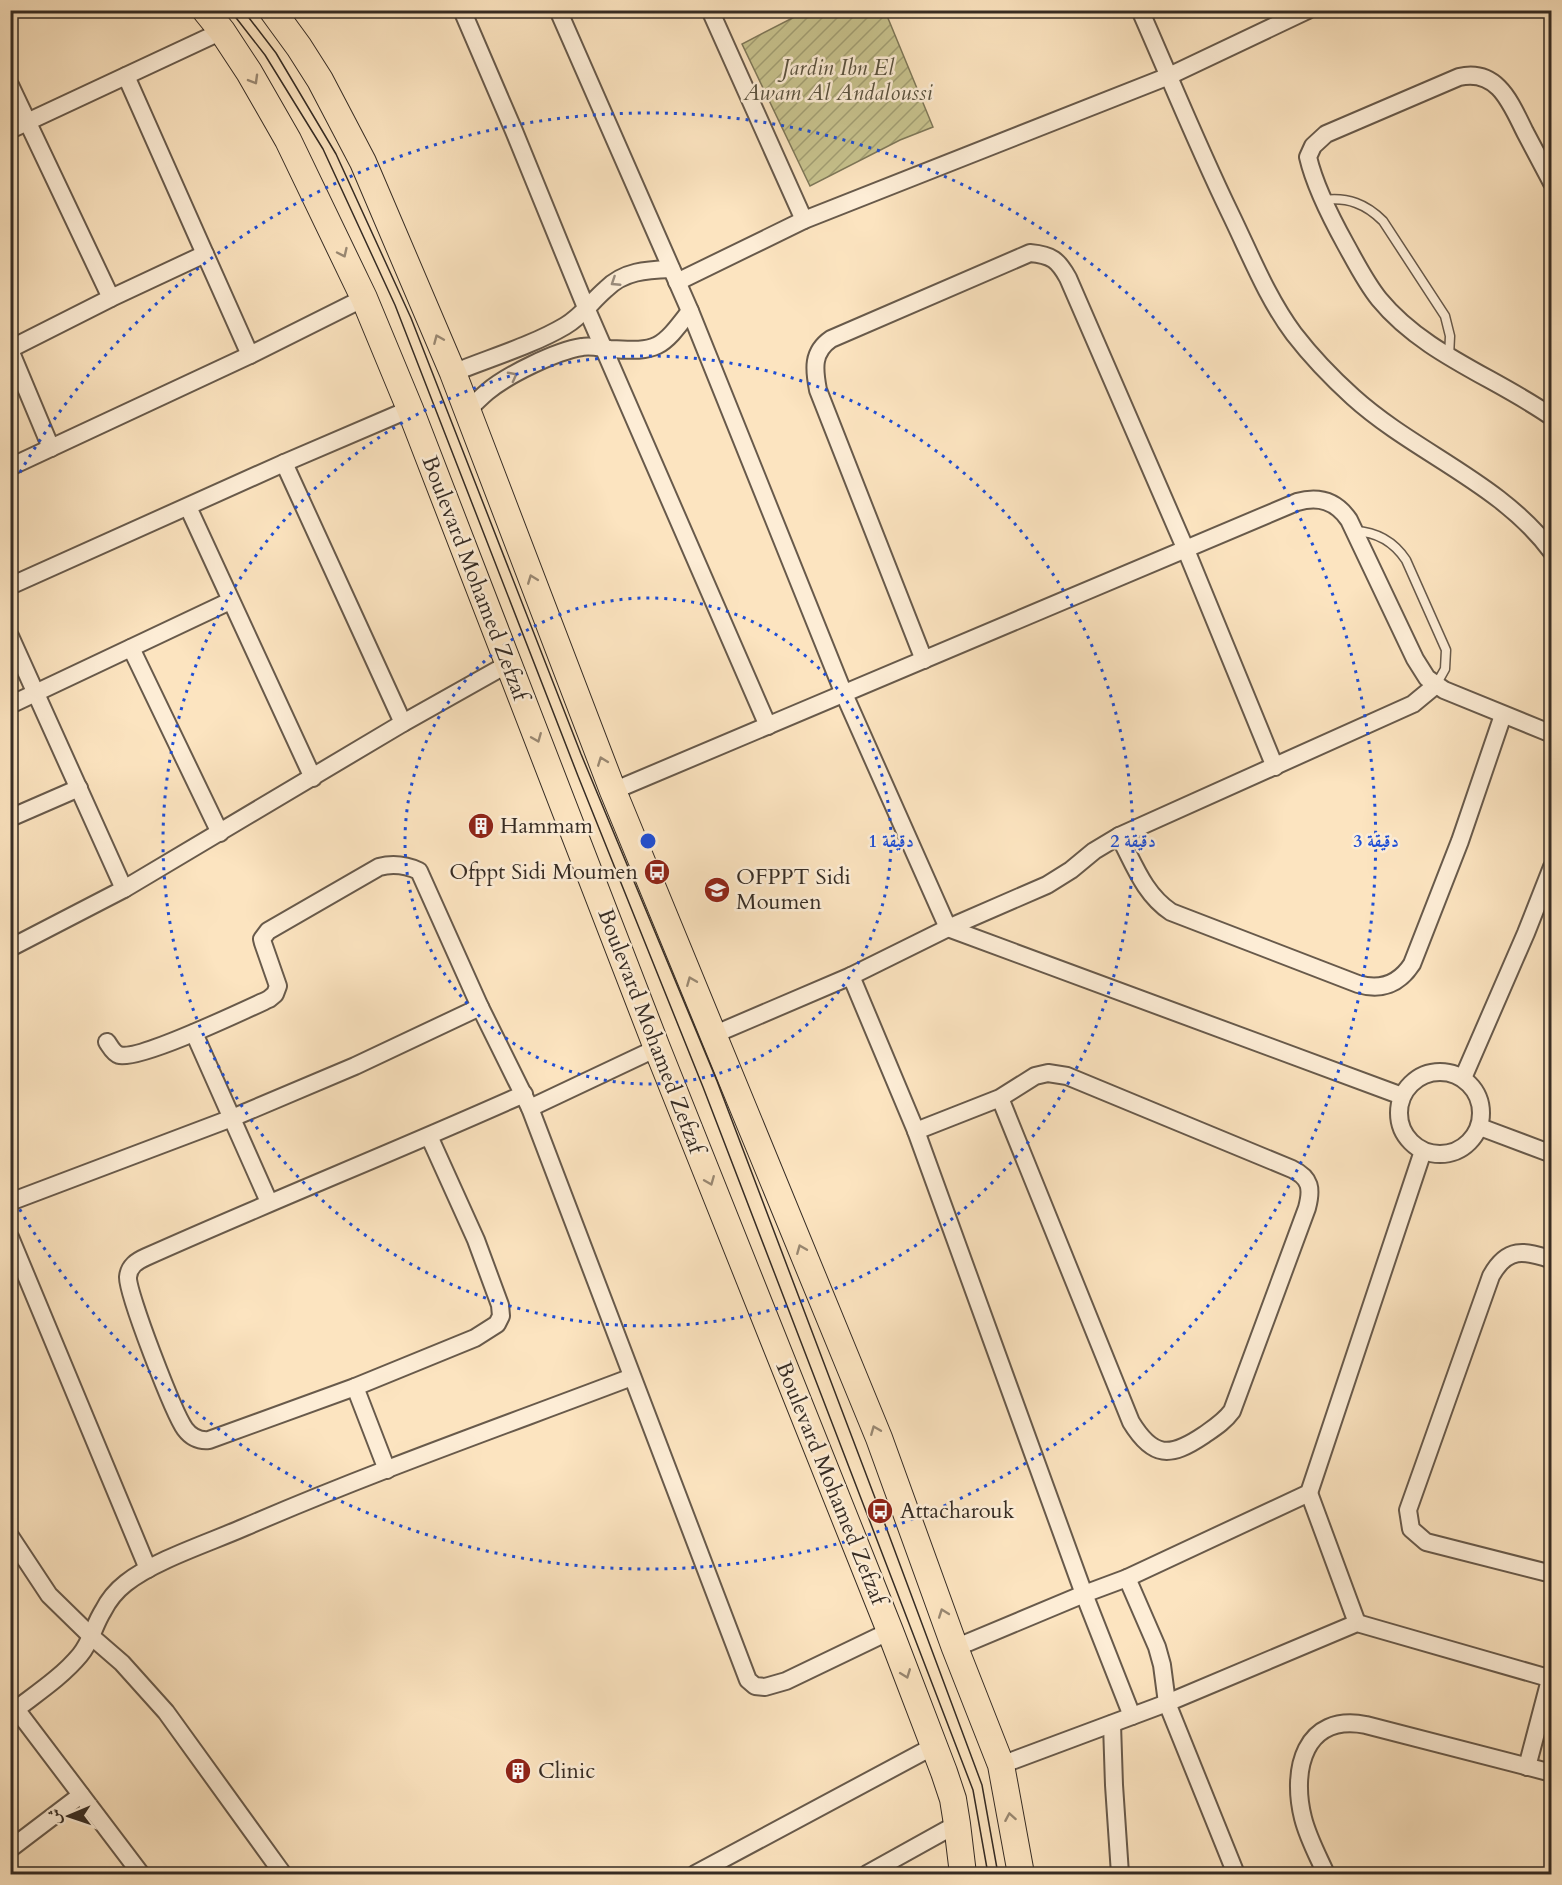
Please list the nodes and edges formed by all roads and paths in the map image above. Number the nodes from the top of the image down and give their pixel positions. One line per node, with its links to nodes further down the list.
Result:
1 (205, 10): 8 (main road, Boulevard Mohamed Zefzaf)
2 (272, 10): 27 (main road, one-way to 2)
3 (462, 10): 21 (street)
4 (558, 10): 18 (street)
5 (710, 10): 16 (street)
6 (1140, 10): 10 (street)
7 (1308, 10): 10 (street)
8 (222, 30): 9 (street); 20 (main road, Boulevard Mohamed Zefzaf, one-way to 20)
9 (126, 76): 12 (street); 17 (street)
10 (1169, 76): 16 (street); 37 (street)
11 (10, 85): 12 (street)
12 (28, 122): 13 (street); 19 (street)
13 (10, 130)
14 (1551, 183): 15 (street)
15 (1324, 200): 26 (street); 26 (lane)
16 (804, 220): 18 (street)
17 (205, 254): 19 (street); 25 (street)
18 (674, 275): 21 (street, one-way to 21); 22 (street)
19 (111, 298): 24 (street)
20 (364, 298): 25 (street); 28 (main road, Boulevard Mohamed Zefzaf)
21 (587, 310): 23 (street); 27 (street)
22 (690, 312): 23 (street); 46 (street)
23 (603, 348): 30 (street, one-way to 23); 50 (street)
24 (10, 350): 31 (street)
25 (250, 355): 31 (street)
26 (1449, 357): 29 (street)
27 (453, 373): 30 (main road)
28 (410, 409): 32 (street); 43 (main road, Boulevard Mohamed Zefzaf)
29 (1547, 409)
30 (467, 411): 55 (main road, one-way to 30)
31 (51, 448): 33 (street)
32 (284, 463): 34 (street); 49 (street)
33 (10, 467)
34 (188, 507): 38 (street); 39 (street)
35 (1355, 531): 36 (street); 44 (street); 44 (lane)
36 (1186, 550): 42 (street); 42 (street); 52 (street)
37 (1551, 552)
38 (10, 586)
39 (230, 601): 41 (street); 53 (street)
40 (10, 636): 45 (street)
41 (131, 648): 45 (street); 57 (street)
42 (924, 660): 46 (street)
43 (508, 664): 49 (street); 68 (main road, Boulevard Mohamed Zefzaf, one-way to 68)
44 (1436, 685): 48 (street); 52 (street)
45 (37, 693): 47 (street); 54 (street)
46 (844, 694): 50 (street); 61 (street)
47 (10, 705)
48 (1503, 715): 51 (street); 58 (street)
49 (403, 723): 53 (street)
50 (768, 726): 55 (street)
51 (1551, 734)
52 (1275, 766): 58 (street)
53 (313, 778): 57 (street)
54 (79, 788): 56 (street); 60 (street)
55 (614, 791): 66 (main road, one-way to 55)
56 (10, 818)
57 (220, 833): 60 (street)
58 (1119, 836): 61 (street)
59 (1551, 867): 69 (street)
60 (124, 889): 62 (street)
61 (948, 928): 63 (street); 70 (street)
62 (10, 948)
63 (851, 976): 66 (street); 75 (street)
64 (480, 1007): 65 (street); 72 (street); 73 (street)
65 (194, 1033): 67 (street); 73 (street)
66 (713, 1035): 95 (main road, one-way to 66)
67 (107, 1041)
68 (657, 1048): 72 (street); 93 (main road, Boulevard Mohamed Zefzaf, one-way to 93)
69 (1463, 1078): 70 (street); 74 (street)
70 (1402, 1096): 77 (street)
71 (1000, 1098): 71 (street); 75 (street)
72 (527, 1101): 76 (street); 83 (street)
73 (232, 1118): 79 (street); 80 (street)
74 (1480, 1127): 77 (street); 78 (street)
75 (916, 1131): 91 (street)
76 (429, 1136): 80 (street); 84 (street)
77 (1423, 1151): 86 (street)
78 (1551, 1154)
79 (10, 1202)
80 (269, 1202): 84 (street)
81 (10, 1236): 88 (street)
82 (1551, 1260): 89 (street)
83 (632, 1377): 85 (street); 93 (street)
84 (355, 1387): 85 (street)
85 (387, 1470): 88 (street)
86 (1309, 1493): 90 (street); 92 (street)
87 (10, 1536): 94 (street)
88 (148, 1569): 94 (street)
89 (1551, 1574)
90 (1127, 1578): 91 (street); 97 (street)
91 (1084, 1594): 95 (street); 99 (street)
92 (1357, 1623): 96 (street); 97 (street)
93 (890, 1631): 101 (main road, Boulevard Mohamed Zefzaf, one-way to 101)
94 (92, 1637): 98 (street); 110 (street)
95 (955, 1648): 102 (main road)
96 (1551, 1676): 103 (street)
97 (1167, 1703): 99 (street); 117 (street)
98 (13, 1712): 105 (street)
99 (1132, 1716): 100 (street)
100 (1112, 1724): 102 (street); 116 (street)
101 (934, 1746): 106 (main road, Boulevard Mohamed Zefzaf); 111 (street)
102 (1001, 1765): 115 (main road, one-way to 102)
103 (1527, 1767): 104 (street); 118 (street)
104 (1551, 1773)
105 (81, 1795): 107 (street); 109 (street)
106 (957, 1824): 108 (street); 114 (main road, Boulevard Mohamed Zefzaf)
107 (10, 1849)
108 (897, 1857): 112 (street); 113 (street)
109 (141, 1875)
110 (283, 1875)
111 (695, 1875)
112 (867, 1875)
113 (898, 1875)
114 (963, 1875)
115 (1021, 1875)
116 (1120, 1875)
117 (1236, 1875)
118 (1326, 1875)

